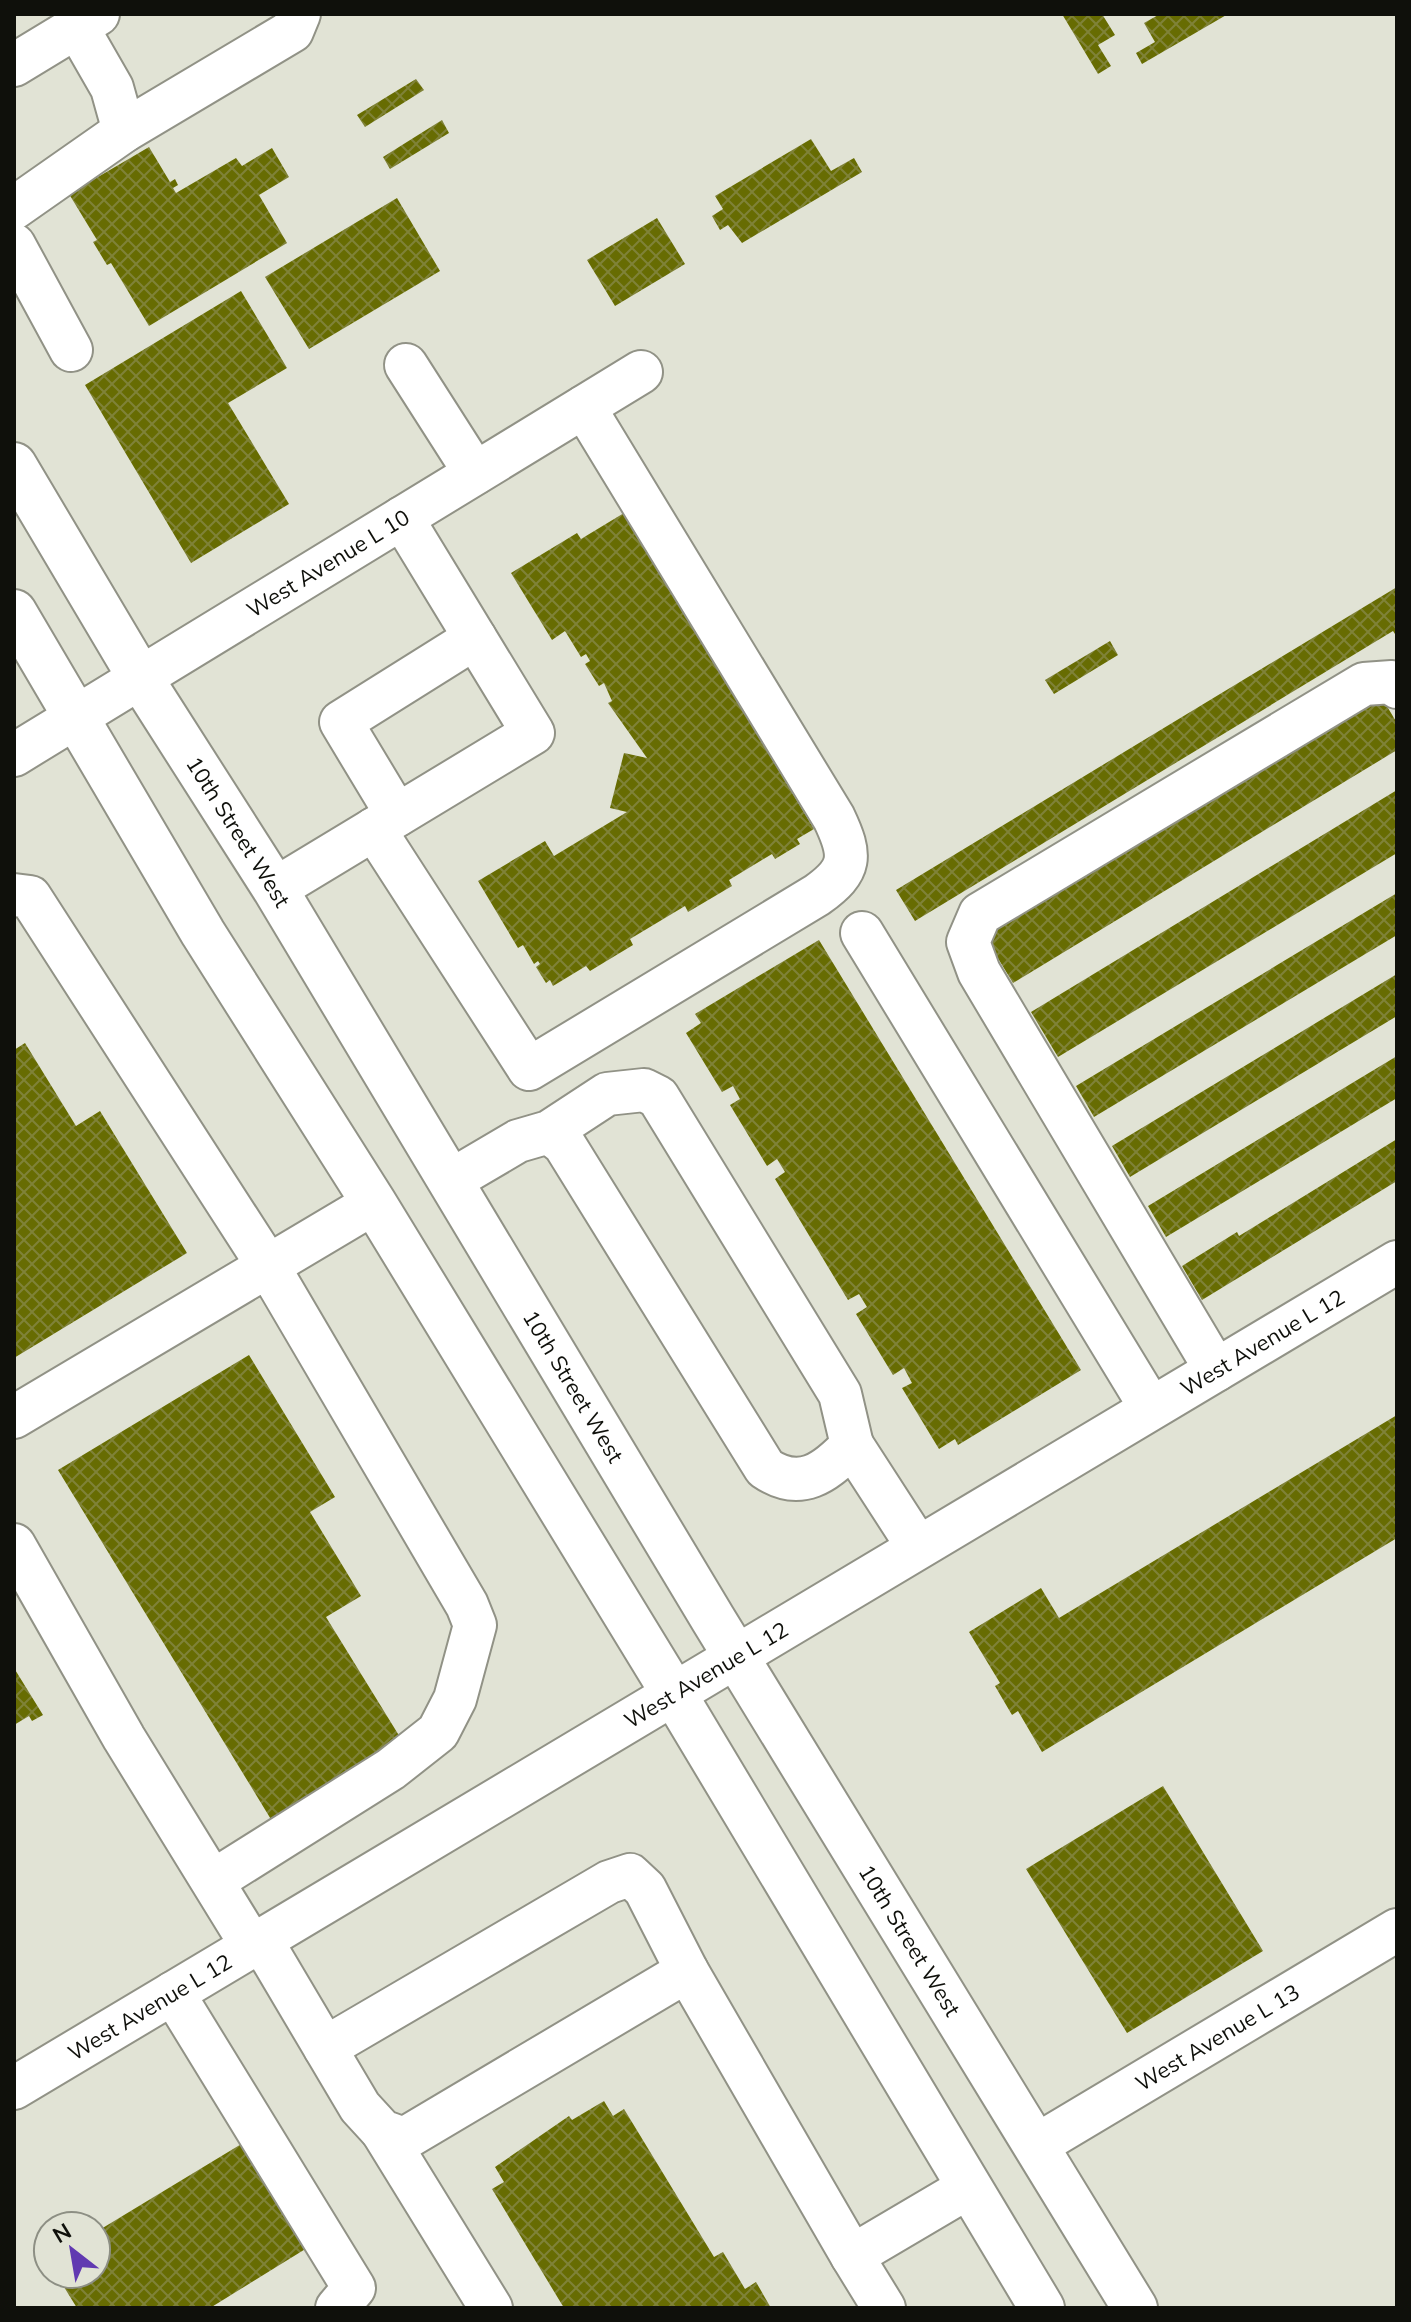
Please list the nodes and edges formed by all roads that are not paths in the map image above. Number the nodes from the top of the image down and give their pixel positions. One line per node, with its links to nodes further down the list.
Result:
1 (299, 14): 4 (street)
2 (87, 20): 3 (street); 4 (street)
3 (14, 65)
4 (124, 131): 5 (street)
5 (14, 208)
6 (14, 245): 7 (street)
7 (71, 350)
8 (406, 365): 12 (street)
9 (641, 372): 10 (street, West Avenue L 10)
10 (584, 407): 12 (street, West Avenue L 10); 20 (street)
11 (14, 465): 16 (main road, 10th Street West)
12 (475, 473): 13 (street, West Avenue L 10)
13 (402, 518): 15 (street); 16 (street, West Avenue L 10)
14 (14, 612): 18 (main road)
15 (475, 638): 20 (street); 20 (street)
16 (141, 679): 18 (street, West Avenue L 10); 21 (main road, 10th Street West)
17 (1397, 687): 29 (street)
18 (78, 717): 19 (street, West Avenue L 10); 26 (main road)
19 (14, 755)
20 (385, 822): 21 (street)
21 (275, 889): 25 (main road, 10th Street West)
22 (14, 895): 28 (street)
23 (862, 933): 30 (street)
24 (549, 1132): 25 (street); 32 (street); 32 (street)
25 (450, 1181): 35 (main road, 10th Street West)
26 (374, 1203): 28 (street); 36 (main road)
27 (1397, 1262): 29 (street, West Avenue L 12)
28 (268, 1266): 31 (street); 37 (street)
29 (1216, 1370): 30 (street, West Avenue L 12)
30 (1151, 1408): 34 (street, West Avenue L 12)
31 (14, 1417)
32 (852, 1445): 34 (street)
33 (14, 1545): 37 (street)
34 (918, 1547): 35 (street, West Avenue L 12)
35 (736, 1657): 36 (street, West Avenue L 12); 45 (main road, 10th Street West)
36 (674, 1694): 39 (street, West Avenue L 12); 46 (main road)
37 (213, 1881): 39 (street)
38 (1397, 1930): 45 (street, West Avenue L 13)
39 (256, 1943): 41 (street, West Avenue L 12); 42 (street)
40 (687, 1971): 42 (street); 44 (street); 47 (street)
41 (173, 1993): 43 (street, West Avenue L 12); 48 (street)
42 (325, 2048): 44 (street)
43 (14, 2088)
44 (382, 2131): 49 (street)
45 (1037, 2145): 52 (main road, 10th Street West)
46 (969, 2187): 47 (street); 51 (main road)
47 (852, 2256): 50 (street)
48 (337, 2308)
49 (491, 2308)
50 (884, 2308)
51 (1042, 2308)
52 (1135, 2308)

